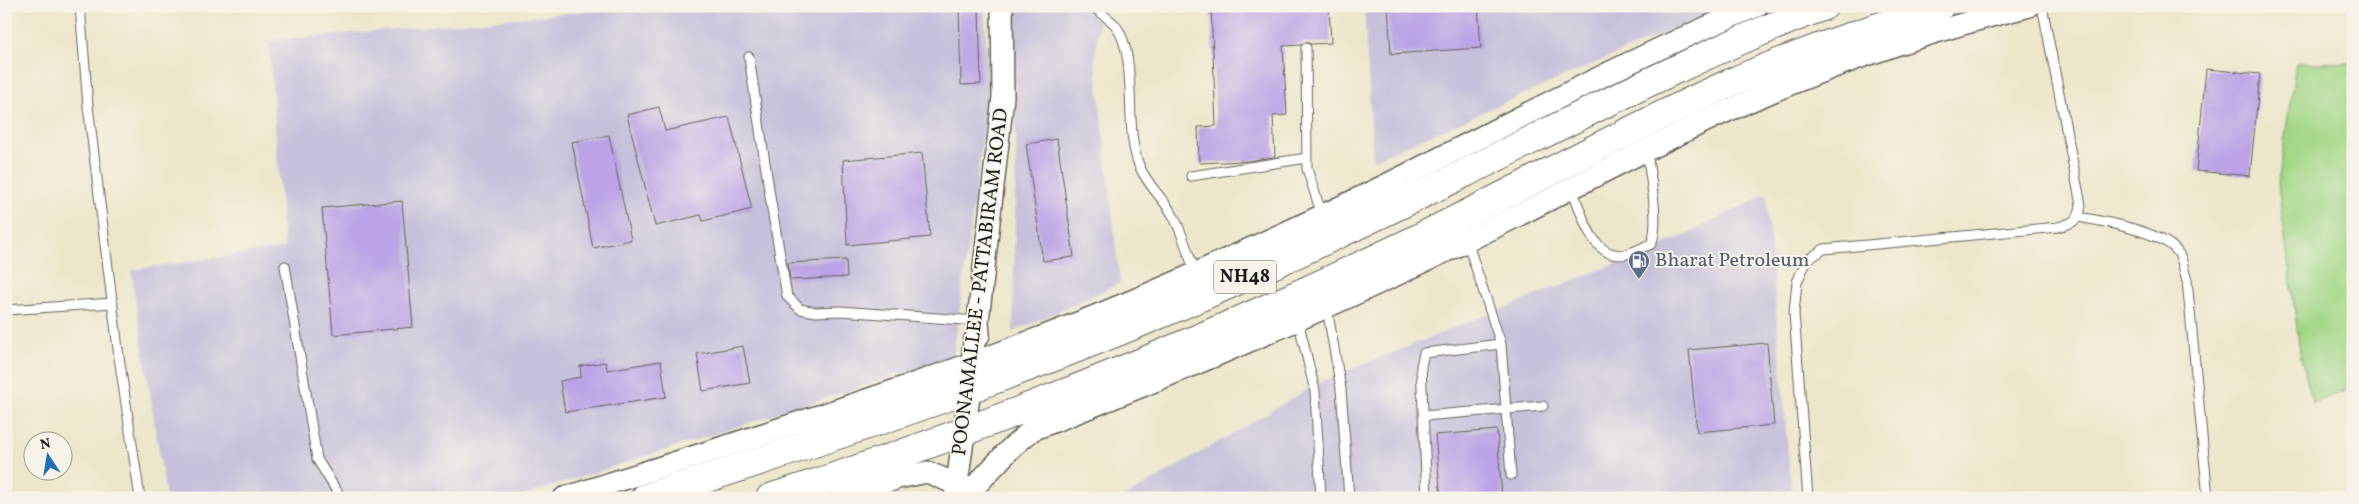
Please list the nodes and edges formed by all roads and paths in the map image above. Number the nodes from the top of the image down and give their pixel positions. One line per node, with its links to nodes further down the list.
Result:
1 (80, 6): 20 (lane)
2 (1002, 6): 24 (street, POONAMALLEE - PATTABIRAM ROAD)
3 (1093, 6): 19 (lane)
4 (1757, 6): 15 (street)
5 (1824, 6): 26 (highway, NH48)
6 (1940, 6): 30 (highway, NH48)
7 (2029, 6): 11 (street)
8 (2042, 6): 16 (lane)
9 (1306, 48): 12 (lane)
10 (749, 57): 24 (lane)
11 (1646, 150): 14 (street); 14 (lane)
12 (1307, 158): 13 (lane); 15 (lane)
13 (1192, 176)
14 (1572, 188): 17 (street)
15 (1322, 215): 19 (street)
16 (2079, 217): 44 (lane); 45 (lane)
17 (1467, 241): 21 (street); 25 (lane)
18 (285, 266): 36 (lane)
19 (1196, 273): 26 (street)
20 (113, 303): 22 (lane); 35 (lane)
21 (1327, 308): 23 (street); 42 (lane)
22 (6, 310)
23 (1298, 320): 34 (street); 41 (lane)
24 (979, 328): 26 (street, POONAMALLEE - PATTABIRAM ROAD)
25 (1501, 344): 28 (lane); 29 (lane)
26 (976, 374): 30 (street, POONAMALLEE - PATTABIRAM ROAD); 37 (street); 38 (highway, NH48)
27 (1543, 406): 28 (lane)
28 (1506, 409): 29 (lane); 33 (lane)
29 (1423, 416): 43 (lane)
30 (968, 430): 31 (highway, NH48); 34 (street, POONAMALLEE - PATTABIRAM ROAD)
31 (901, 455): 32 (street); 39 (highway, NH48)
32 (927, 472): 34 (street); 40 (street)
33 (1510, 475)
34 (960, 494)
35 (140, 498)
36 (341, 498)
37 (564, 498)
38 (645, 498)
39 (770, 498)
40 (840, 498)
41 (1321, 498)
42 (1348, 498)
43 (1427, 498)
44 (1808, 498)
45 (2208, 498)

